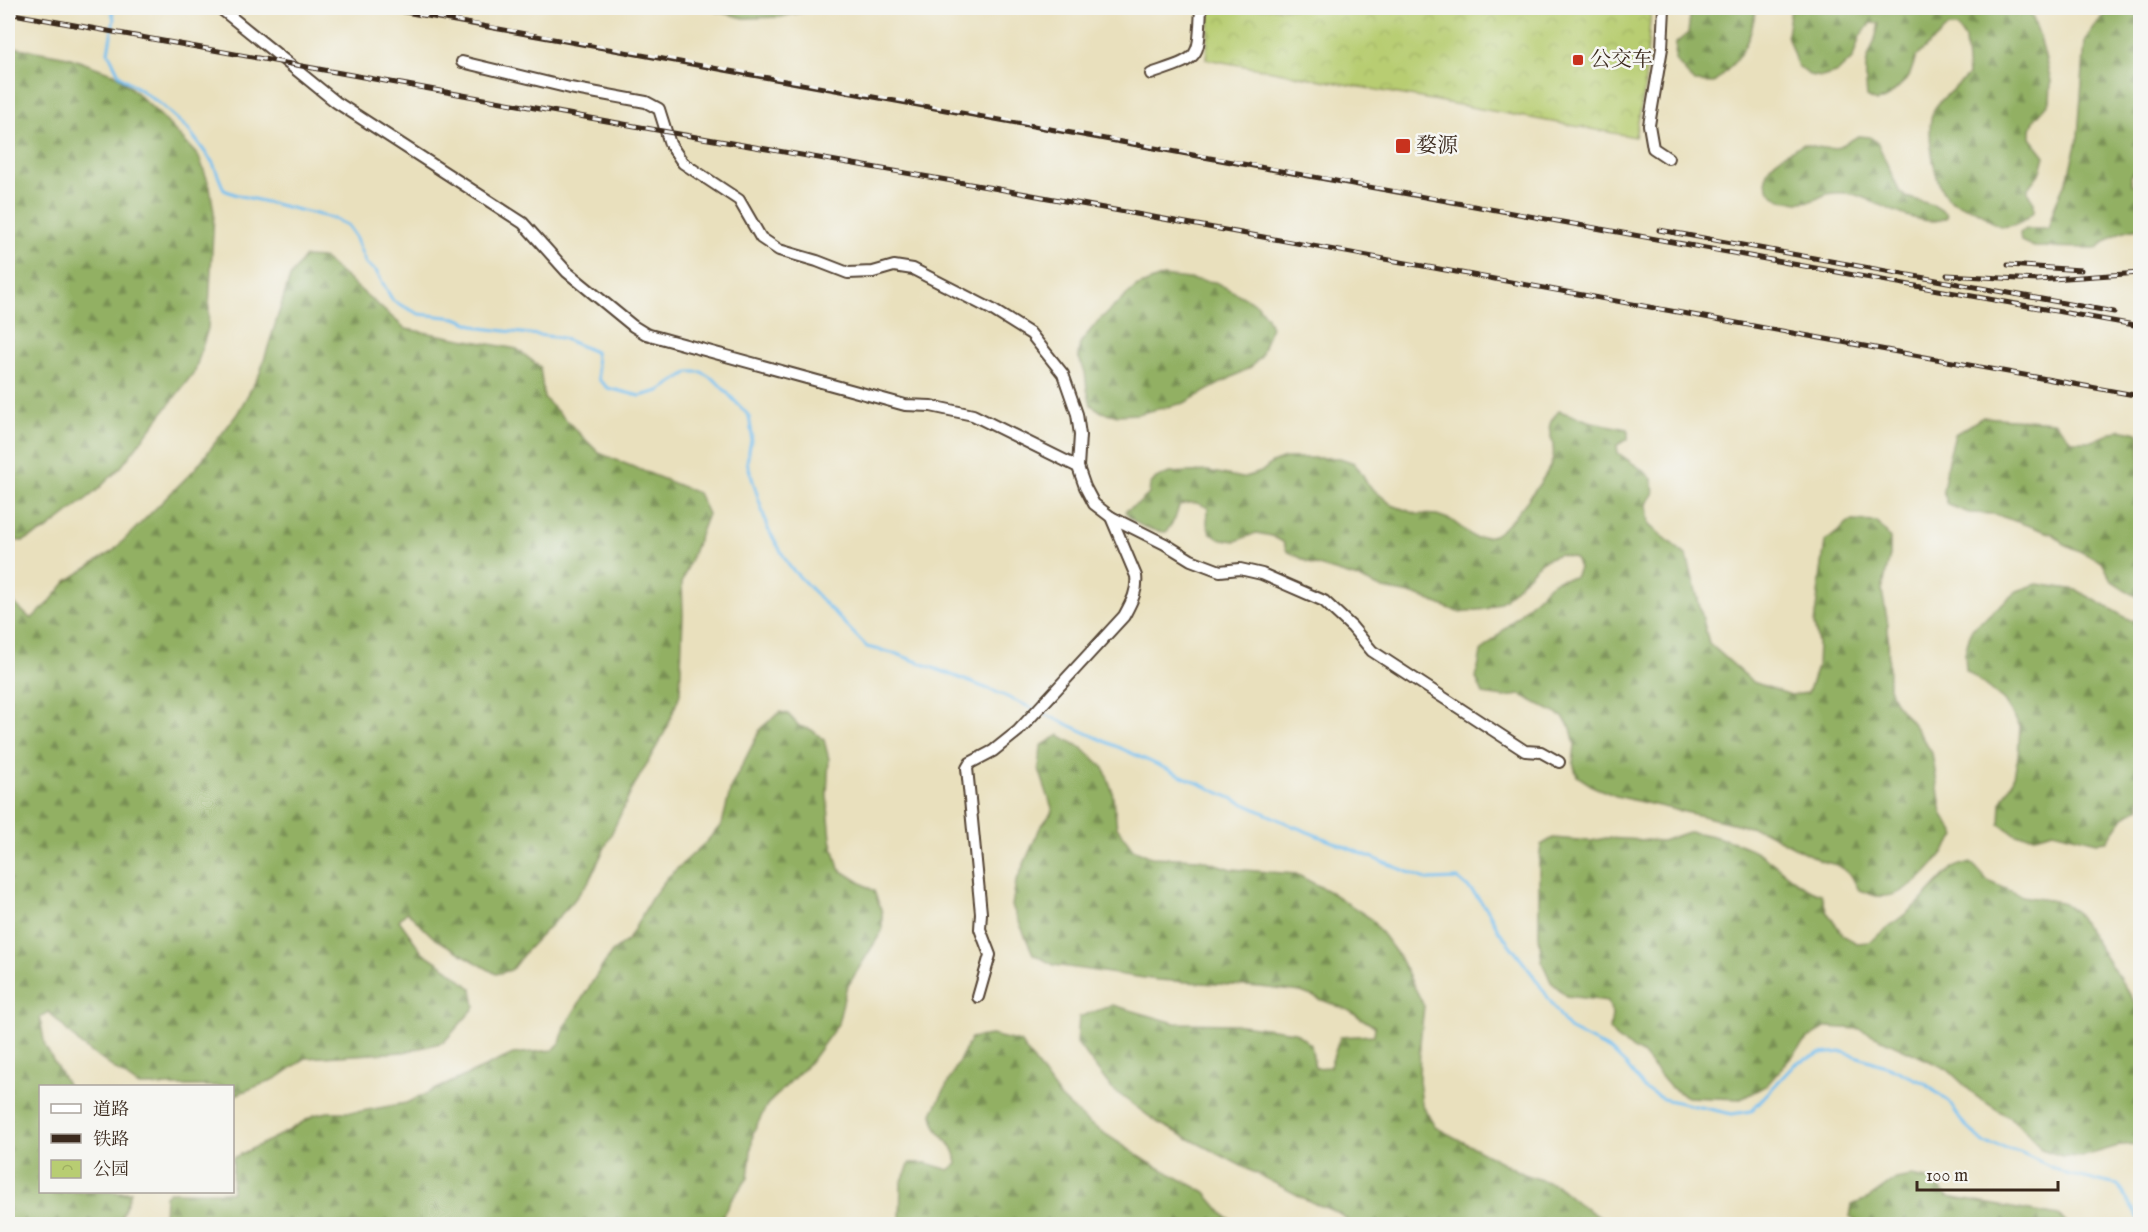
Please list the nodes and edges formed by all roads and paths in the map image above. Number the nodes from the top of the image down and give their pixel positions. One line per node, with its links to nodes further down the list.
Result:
1 (220, 8): 7 (street)
2 (1201, 8): 5 (street)
3 (1664, 8): 6 (street)
4 (462, 62): 7 (street)
5 (1151, 74)
6 (1668, 158)
7 (1078, 467): 8 (street)
8 (1112, 517): 9 (street); 10 (street)
9 (1559, 762)
10 (978, 997)

